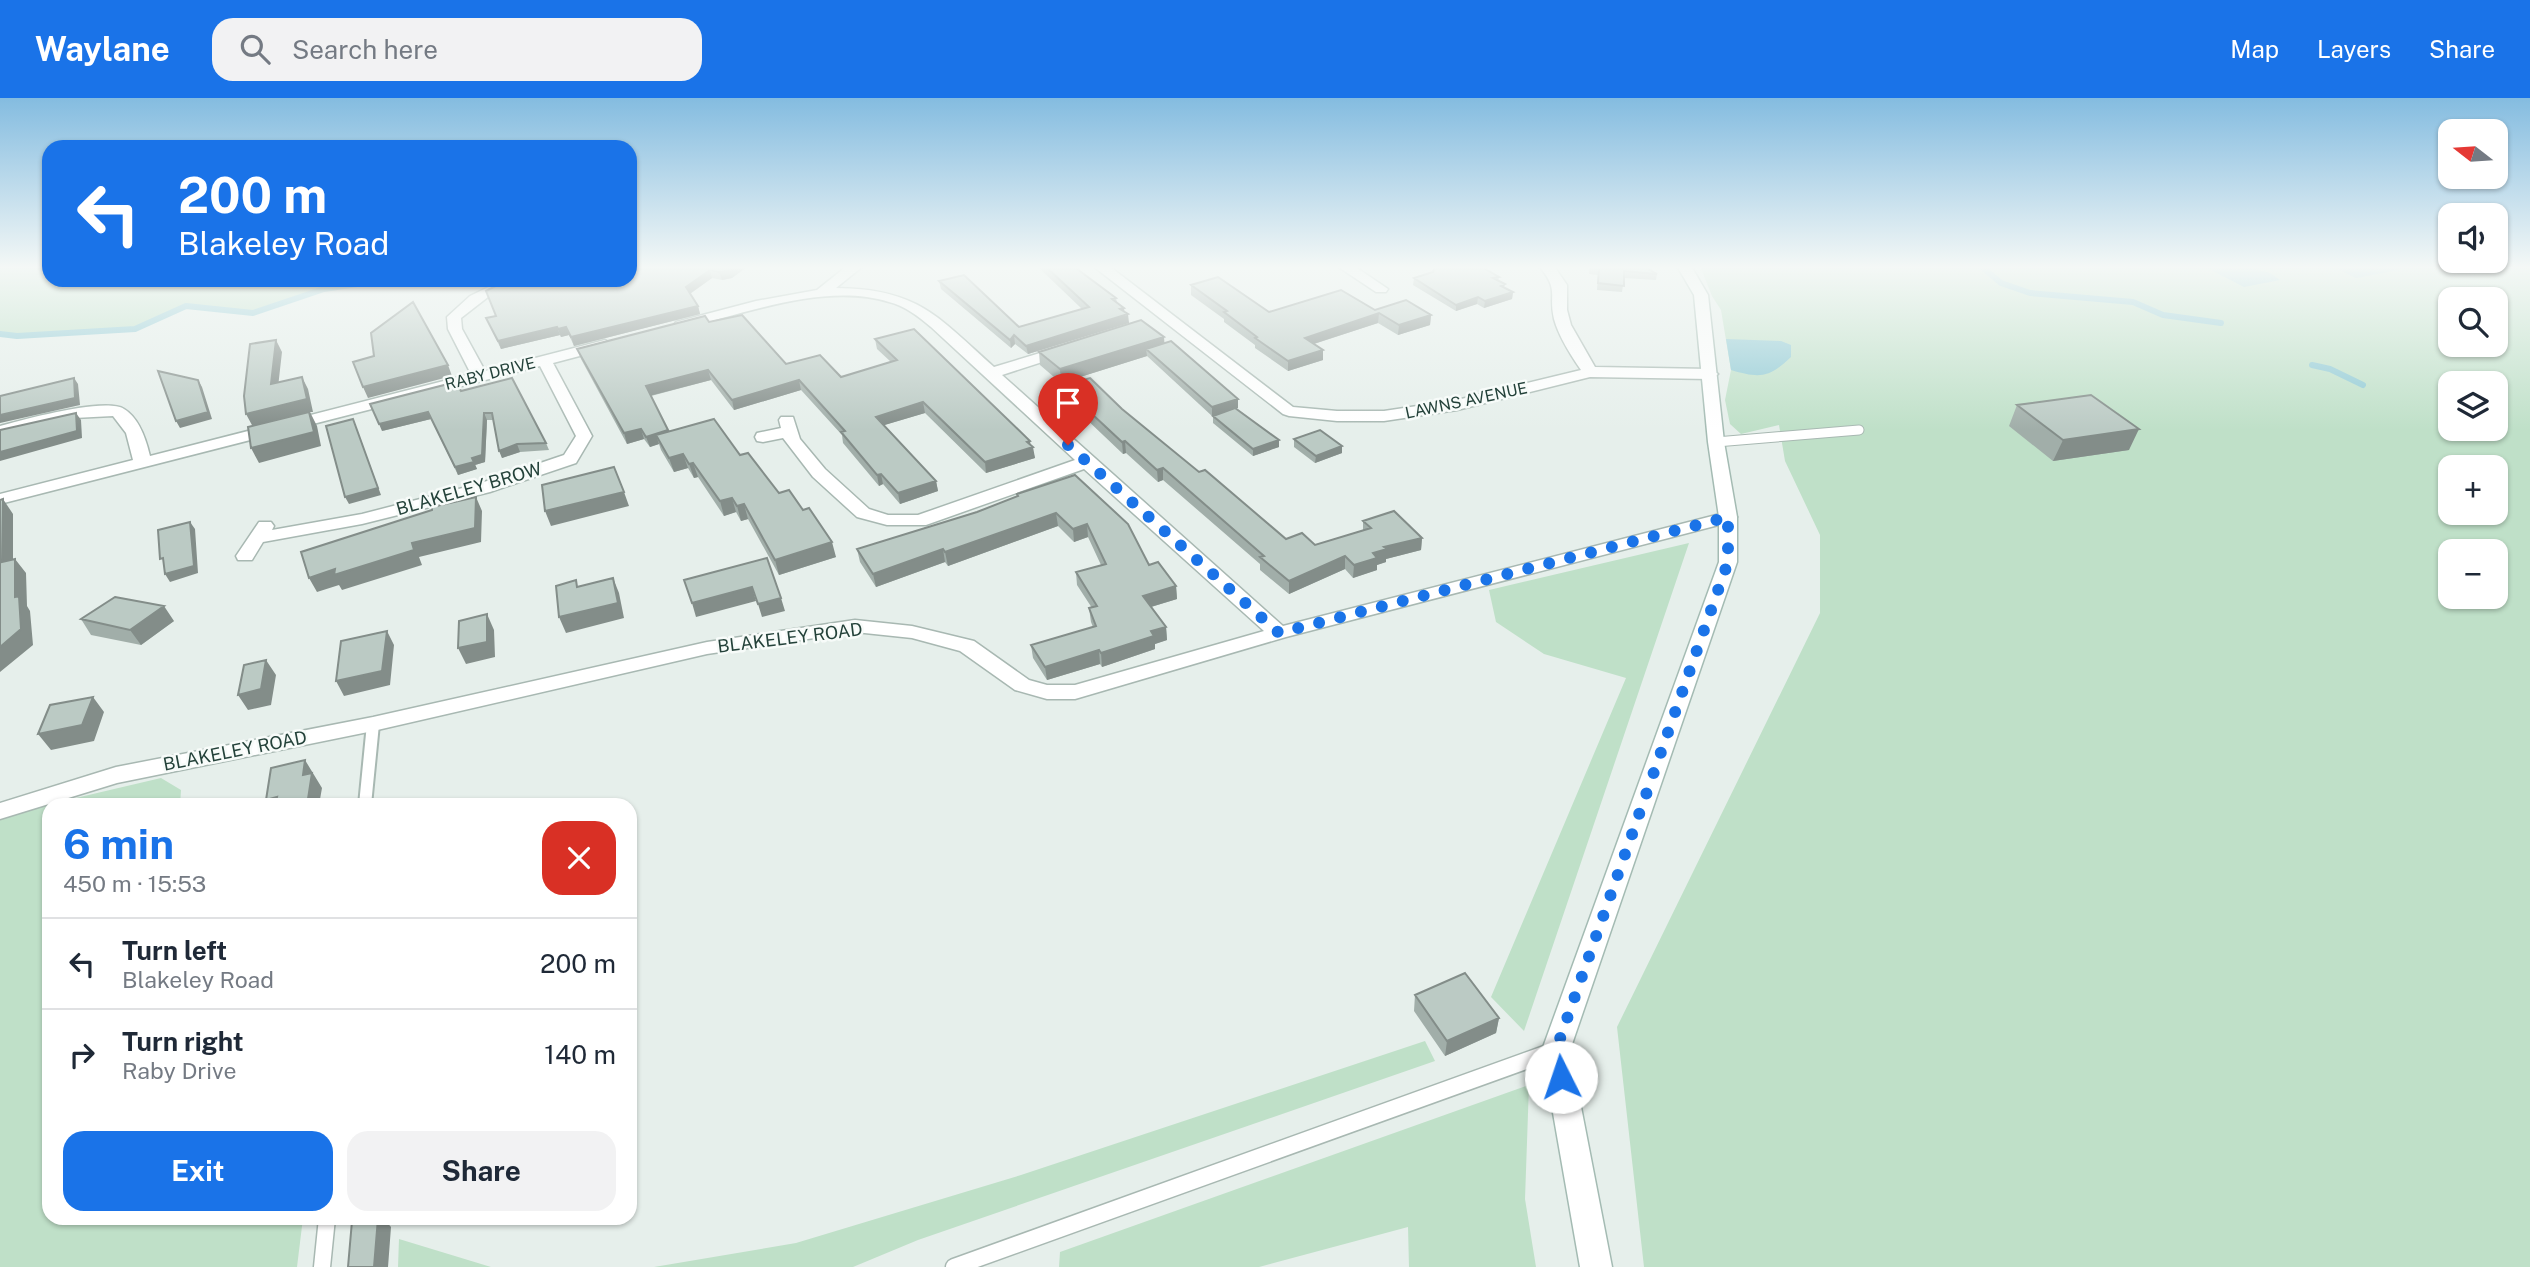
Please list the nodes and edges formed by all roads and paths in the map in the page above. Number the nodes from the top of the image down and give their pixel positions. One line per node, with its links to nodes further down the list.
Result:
1 (454, 321): 14 (street)
2 (698, 321): 7 (street)
3 (932, 321): 12 (street)
4 (1162, 321): 11 (street, LAWNS AVENUE)
5 (1562, 321): 11 (street)
6 (1704, 321): 13 (street)
7 (664, 329)
8 (624, 340): 10 (street, RABY DRIVE)
9 (1080, 345): 12 (street)
10 (544, 360): 14 (street, RABY DRIVE); 23 (street, BLAKELEY BROW)
11 (1590, 372): 13 (street, LAWNS AVENUE)
12 (992, 373): 20 (street)
13 (1710, 374): 18 (street)
14 (480, 375): 19 (street, RABY DRIVE)
15 (1859, 430): 18 (lane)
16 (0, 431): 19 (street)
17 (763, 437): 20 (street)
18 (1716, 442): 22 (street)
19 (142, 461): 21 (street, RABY DRIVE)
20 (1087, 463): 24 (street)
21 (0, 499)
22 (1728, 517): 24 (street, BLAKELEY ROAD); 28 (street)
23 (245, 556)
24 (1279, 633): 25 (street, BLAKELEY ROAD)
25 (373, 724): 26 (lane); 27 (street, BLAKELEY ROAD)
26 (366, 798)
27 (0, 811)
28 (1556, 1050): 31 (lane); 32 (street)
29 (326, 1225): 30 (lane)
30 (322, 1267)
31 (954, 1267)
32 (1596, 1267)

